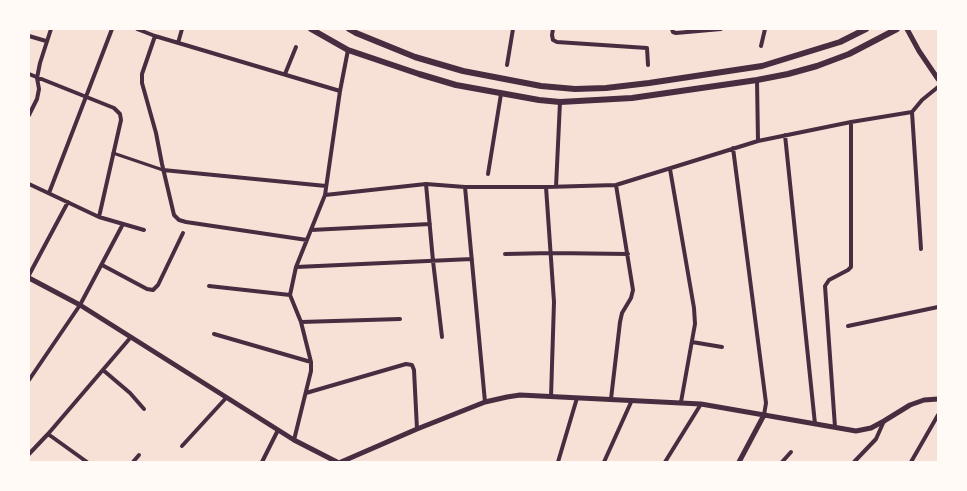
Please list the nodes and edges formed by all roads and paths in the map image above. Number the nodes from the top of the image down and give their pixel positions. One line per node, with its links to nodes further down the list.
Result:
1 (51, 29): 17 (street)
2 (112, 29): 32 (street)
3 (137, 29): 16 (street)
4 (182, 29): 18 (street)
5 (311, 29): 21 (main road)
6 (348, 29): 11 (main road)
7 (512, 29): 22 (street)
8 (553, 29): 23 (street)
9 (721, 29): 14 (street)
10 (765, 29): 19 (street)
11 (866, 29)
12 (897, 29): 28 (main road)
13 (906, 29): 27 (street)
14 (672, 30)
15 (29, 36): 17 (street)
16 (155, 36): 18 (street); 42 (street)
17 (46, 41): 26 (street)
18 (178, 43): 25 (street)
19 (761, 46)
20 (296, 48): 25 (street)
21 (348, 50): 30 (street); 31 (main road)
22 (507, 65)
23 (648, 65)
24 (29, 74): 26 (street)
25 (285, 74): 30 (street)
26 (37, 78): 32 (street); 35 (street)
27 (938, 79)
28 (757, 80): 33 (main road); 38 (street)
29 (938, 86): 34 (street)
30 (340, 91): 47 (street)
31 (501, 94): 33 (main road); 43 (street)
32 (86, 97): 40 (street); 51 (street)
33 (560, 102): 50 (street)
34 (912, 112): 36 (street); 61 (street)
35 (29, 116)
36 (851, 122): 37 (street); 100 (street)
37 (785, 135): 38 (street); 99 (street)
38 (758, 141): 39 (street)
39 (733, 148): 41 (street); 96 (street)
40 (113, 153): 42 (street); 54 (street)
41 (670, 169): 46 (street); 80 (street)
42 (163, 170): 47 (street); 60 (street)
43 (488, 174)
44 (29, 184): 51 (street)
45 (426, 184): 48 (street); 52 (street); 56 (street)
46 (616, 185): 50 (street); 64 (street)
47 (326, 186): 52 (street)
48 (465, 187): 49 (street); 65 (street)
49 (546, 187): 50 (street); 62 (street)
50 (556, 187)
51 (49, 193): 53 (street)
52 (324, 195): 58 (street)
53 (68, 202): 54 (street); 69 (street)
54 (99, 217): 55 (street)
55 (123, 224): 57 (street); 67 (street)
56 (430, 224): 58 (street); 66 (street)
57 (144, 230)
58 (311, 230): 60 (street)
59 (183, 232): 67 (street)
60 (307, 240): 68 (street)
61 (921, 249)
62 (552, 253): 63 (street); 64 (street); 86 (street)
63 (505, 254)
64 (628, 254): 89 (street)
65 (472, 259): 66 (street); 92 (street)
66 (433, 261): 68 (street); 79 (street)
67 (102, 265): 72 (street)
68 (296, 267): 71 (street)
69 (29, 277): 72 (street)
70 (209, 286): 71 (street)
71 (290, 295): 75 (street)
72 (80, 305): 78 (street); 84 (street)
73 (938, 307): 76 (street)
74 (400, 319): 75 (street)
75 (301, 322): 82 (street)
76 (848, 326)
77 (214, 334): 82 (street)
78 (132, 337): 83 (street); 87 (street)
79 (442, 337)
80 (692, 342): 81 (street); 93 (street)
81 (722, 347)
82 (312, 362): 85 (street)
83 (104, 370): 95 (street); 103 (street)
84 (29, 380)
85 (306, 393): 101 (street); 104 (street)
86 (551, 397): 88 (street); 92 (street)
87 (226, 398): 102 (street); 105 (street)
88 (577, 398): 89 (street); 114 (street)
89 (611, 399): 91 (street)
90 (938, 399): 98 (street)
91 (632, 400): 93 (street); 115 (street)
92 (485, 402): 101 (street)
93 (681, 402): 94 (street)
94 (701, 404): 96 (street); 116 (street)
95 (144, 409)
96 (764, 415): 99 (street); 117 (street)
97 (938, 415): 120 (street)
98 (884, 421): 100 (street); 119 (street)
99 (815, 424): 100 (street)
100 (835, 428)
101 (417, 429): 113 (street)
102 (278, 430): 104 (street); 111 (street)
103 (48, 434): 107 (street); 109 (street)
104 (294, 440): 112 (street)
105 (182, 446)
106 (791, 452): 118 (street)
107 (29, 454)
108 (139, 455): 110 (street)
109 (87, 462)
110 (133, 462)
111 (262, 462)
112 (337, 462)
113 (341, 462)
114 (558, 462)
115 (604, 462)
116 (665, 462)
117 (739, 462)
118 (782, 462)
119 (854, 462)
120 (911, 462)

